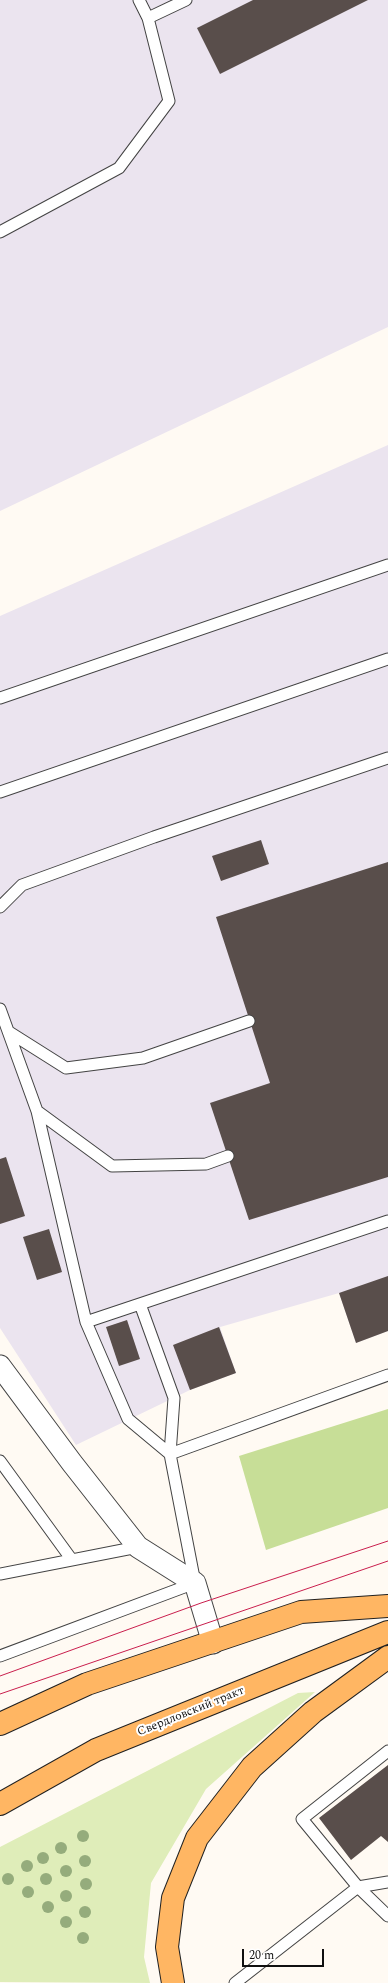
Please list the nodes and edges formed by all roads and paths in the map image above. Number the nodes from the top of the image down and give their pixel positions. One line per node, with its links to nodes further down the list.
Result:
1 (139, 0): 3 (lane)
2 (186, 0): 3 (lane)
3 (148, 18): 4 (lane)
4 (0, 232)
5 (388, 565): 7 (lane)
6 (388, 659): 9 (lane)
7 (0, 698)
8 (388, 758): 10 (lane)
9 (0, 792)
10 (0, 907)
11 (0, 1009): 13 (lane)
12 (249, 1021): 13 (lane)
13 (9, 1032): 14 (lane)
14 (37, 1111): 15 (lane); 18 (lane)
15 (228, 1156)
16 (388, 1222): 17 (lane)
17 (140, 1304): 18 (lane); 21 (lane)
18 (86, 1322): 21 (lane)
19 (0, 1366): 23 (street)
20 (388, 1375): 21 (lane)
21 (170, 1454): 26 (lane)
22 (0, 1462): 24 (lane)
23 (138, 1547): 24 (lane); 26 (street)
24 (72, 1560): 25 (lane)
25 (0, 1574)
26 (195, 1583): 29 (street); 30 (lane)
27 (388, 1606): 29 (main road)
28 (388, 1632): 34 (main road, Свердловский тракт)
29 (213, 1643): 32 (main road)
30 (0, 1656)
31 (388, 1657): 38 (main road)
32 (0, 1724)
33 (388, 1751): 36 (lane)
34 (0, 1804)
35 (388, 1882): 36 (lane)
36 (358, 1887): 37 (lane); 39 (lane)
37 (388, 1916)
38 (173, 1983)
39 (235, 1983)

